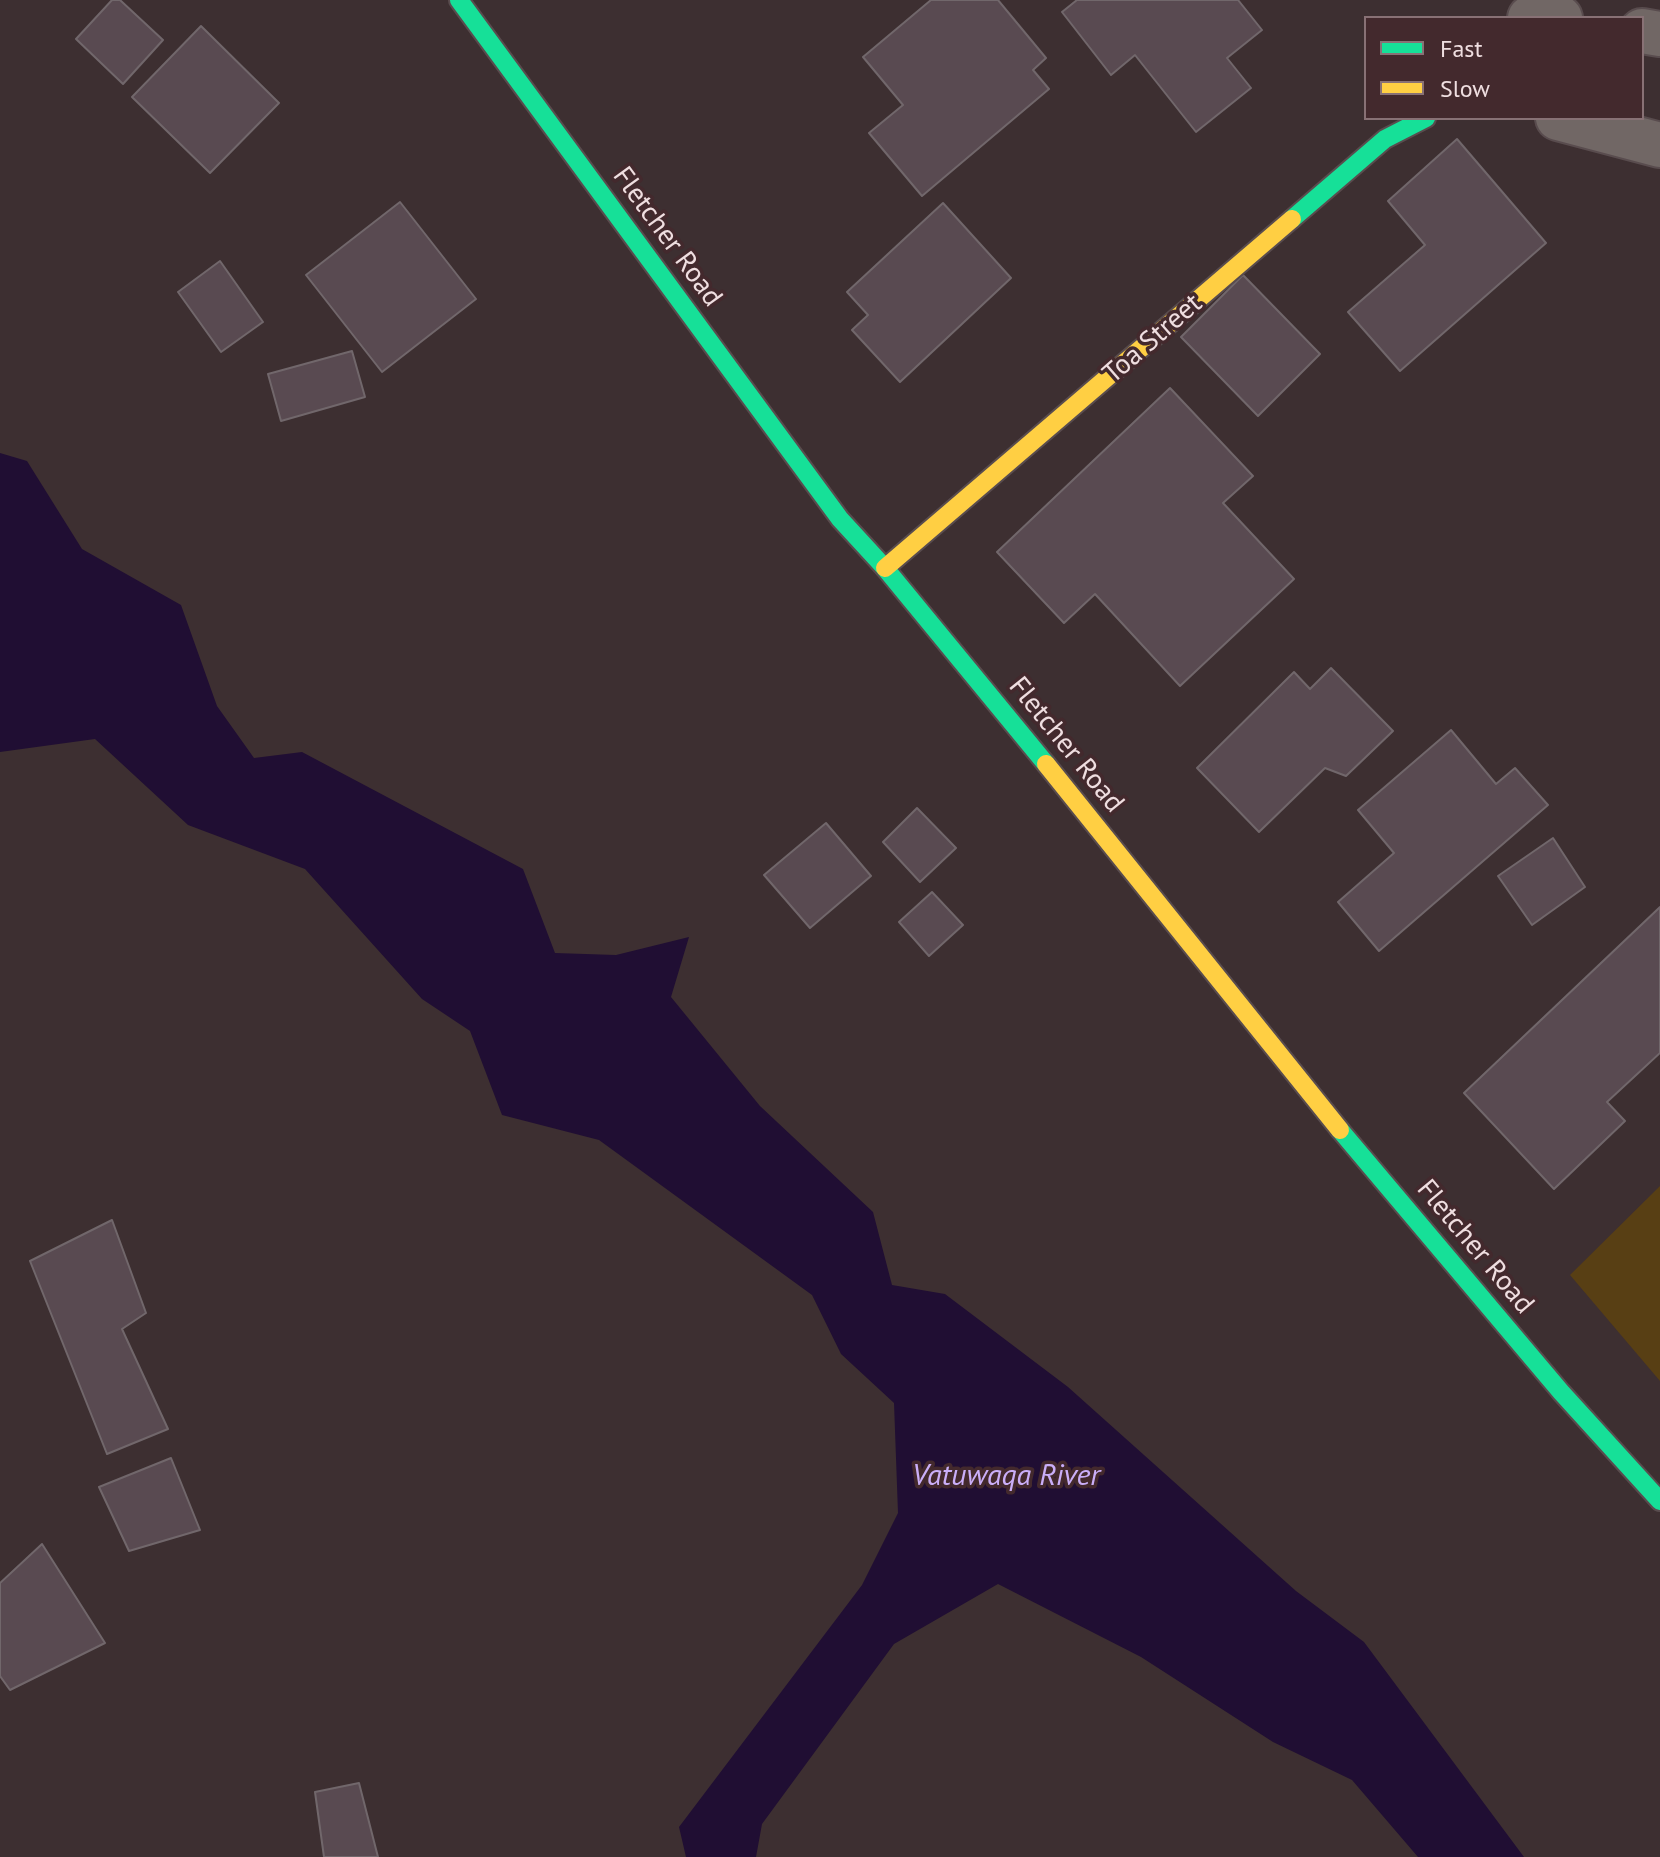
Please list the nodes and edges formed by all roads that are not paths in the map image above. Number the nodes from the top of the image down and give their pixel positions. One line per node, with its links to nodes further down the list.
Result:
1 (459, 0): 5 (main road, Fletcher Road)
2 (1422, 120): 5 (main road, Toa Street)
3 (1566, 120): 4 (street)
4 (1660, 145)
5 (885, 568): 6 (main road, Fletcher Road)
6 (1660, 1501)

